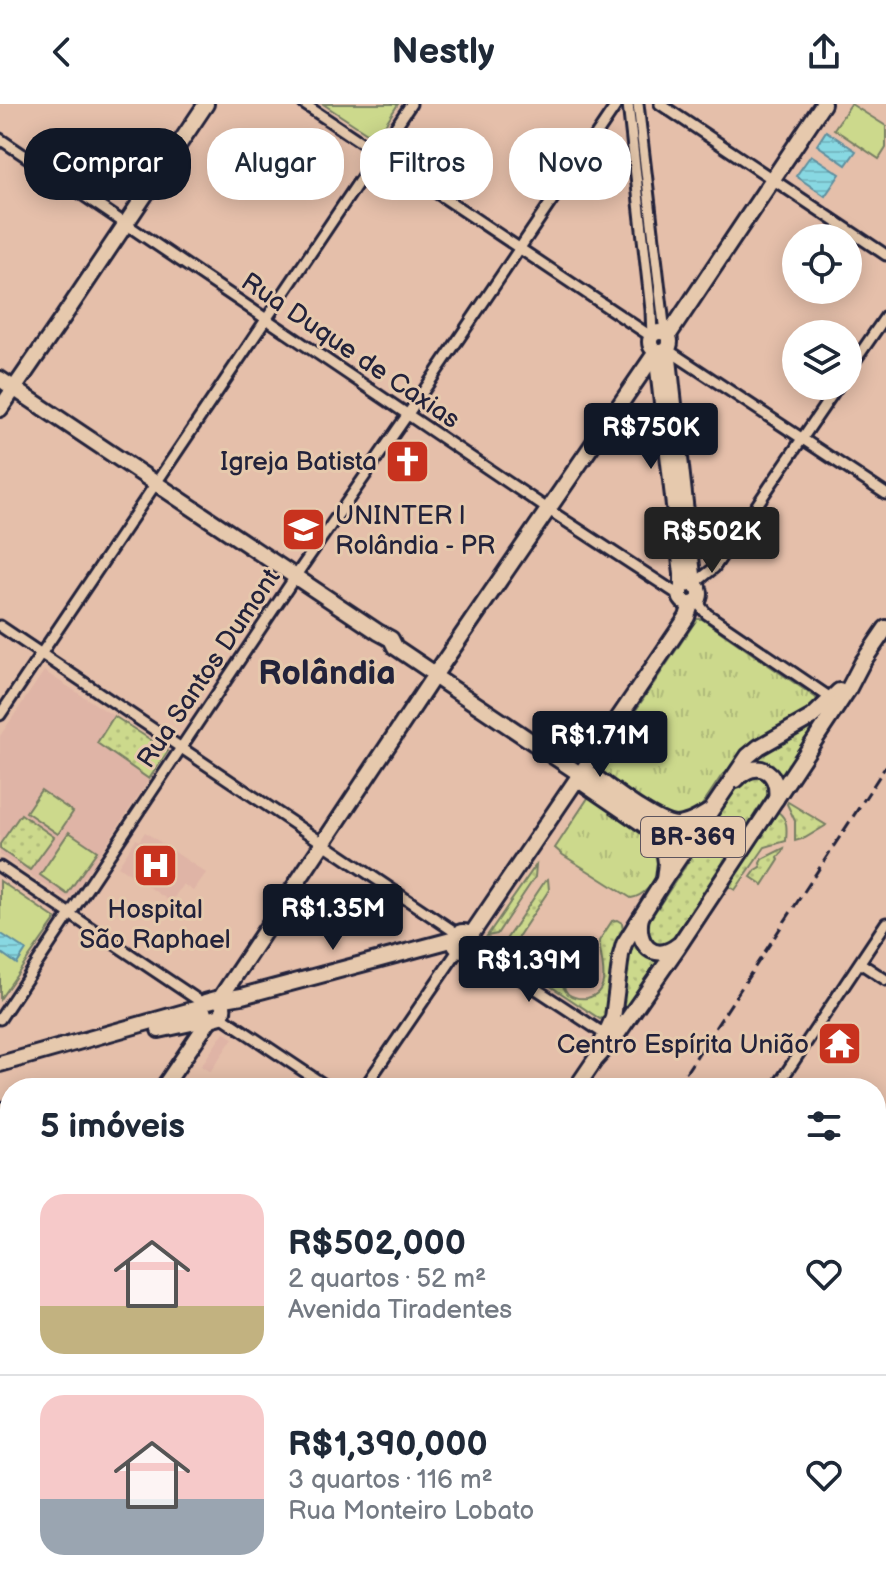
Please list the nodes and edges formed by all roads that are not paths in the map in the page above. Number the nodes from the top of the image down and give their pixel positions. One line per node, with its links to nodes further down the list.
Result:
1 (197, 104): 16 (street)
2 (206, 104): 16 (street)
3 (304, 104): 12 (street)
4 (411, 104): 10 (street)
5 (617, 104): 18 (street, Rua Santos Dumont)
6 (628, 104): 17 (street)
7 (638, 104): 17 (street)
8 (660, 104): 13 (street)
9 (823, 104): 13 (street)
10 (395, 128)
11 (0, 139): 16 (street, Rua Duque de Caxias)
12 (360, 141)
13 (773, 179): 19 (street); 22 (street)
14 (360, 180): 21 (street)
15 (448, 200): 18 (street)
16 (122, 222): 21 (street, Rua Duque de Caxias); 24 (street)
17 (648, 228): 22 (street)
18 (519, 248): 22 (street); 27 (street, Rua Santos Dumont)
19 (886, 255)
20 (886, 316): 23 (street)
21 (266, 318): 27 (street, Rua Duque de Caxias); 29 (street)
22 (662, 341): 28 (street); 31 (street); 33 (street)
23 (862, 351)
24 (5, 389): 26 (street); 29 (street)
25 (828, 400): 28 (street)
26 (0, 409)
27 (408, 414): 31 (street, Rua Duque de Caxias); 32 (street, Rua Santos Dumont)
28 (802, 439): 30 (street); 33 (street)
29 (153, 486): 32 (street); 36 (street)
30 (886, 494)
31 (549, 510): 33 (street, Rua Duque de Caxias); 38 (street)
32 (293, 579): 38 (street); 41 (street, Rua Santos Dumont)
33 (689, 594): 39 (street, Rua Duque de Caxias); 42 (street)
34 (0, 626): 36 (street)
35 (886, 628): 37 (street, BR-369)
36 (41, 654): 40 (street); 41 (street)
37 (862, 663): 39 (street, BR-369); 44 (street, BR-369)
38 (435, 675): 42 (street); 46 (street)
39 (832, 699): 43 (street, BR-369)
40 (0, 715)
41 (181, 749): 46 (street); 50 (street, Rua Santos Dumont)
42 (580, 774): 45 (street); 48 (street); 52 (street)
43 (721, 795): 44 (street); 45 (street, BR-369)
44 (776, 800): 53 (street, BR-369)
45 (710, 811): 48 (street, BR-369)
46 (324, 844): 52 (street); 56 (street)
47 (0, 867): 50 (street)
48 (664, 880): 49 (street, BR-369)
49 (642, 913): 53 (street); 58 (street, BR-369)
50 (70, 914): 56 (street); 57 (street, Rua Santos Dumont)
51 (886, 923): 54 (street)
52 (462, 942): 56 (street); 58 (street); 65 (street)
53 (681, 942): 60 (street, BR-369)
54 (860, 963): 55 (street); 67 (street)
55 (886, 980)
56 (213, 1010): 59 (street); 63 (street); 64 (street)
57 (0, 1019)
58 (606, 1035): 60 (street, BR-369)
59 (102, 1041): 61 (street); 62 (street)
60 (595, 1060): 66 (street, BR-369)
61 (0, 1064)
62 (0, 1073)
63 (169, 1078)
64 (314, 1078)
65 (371, 1078)
66 (583, 1078)
67 (783, 1078)

